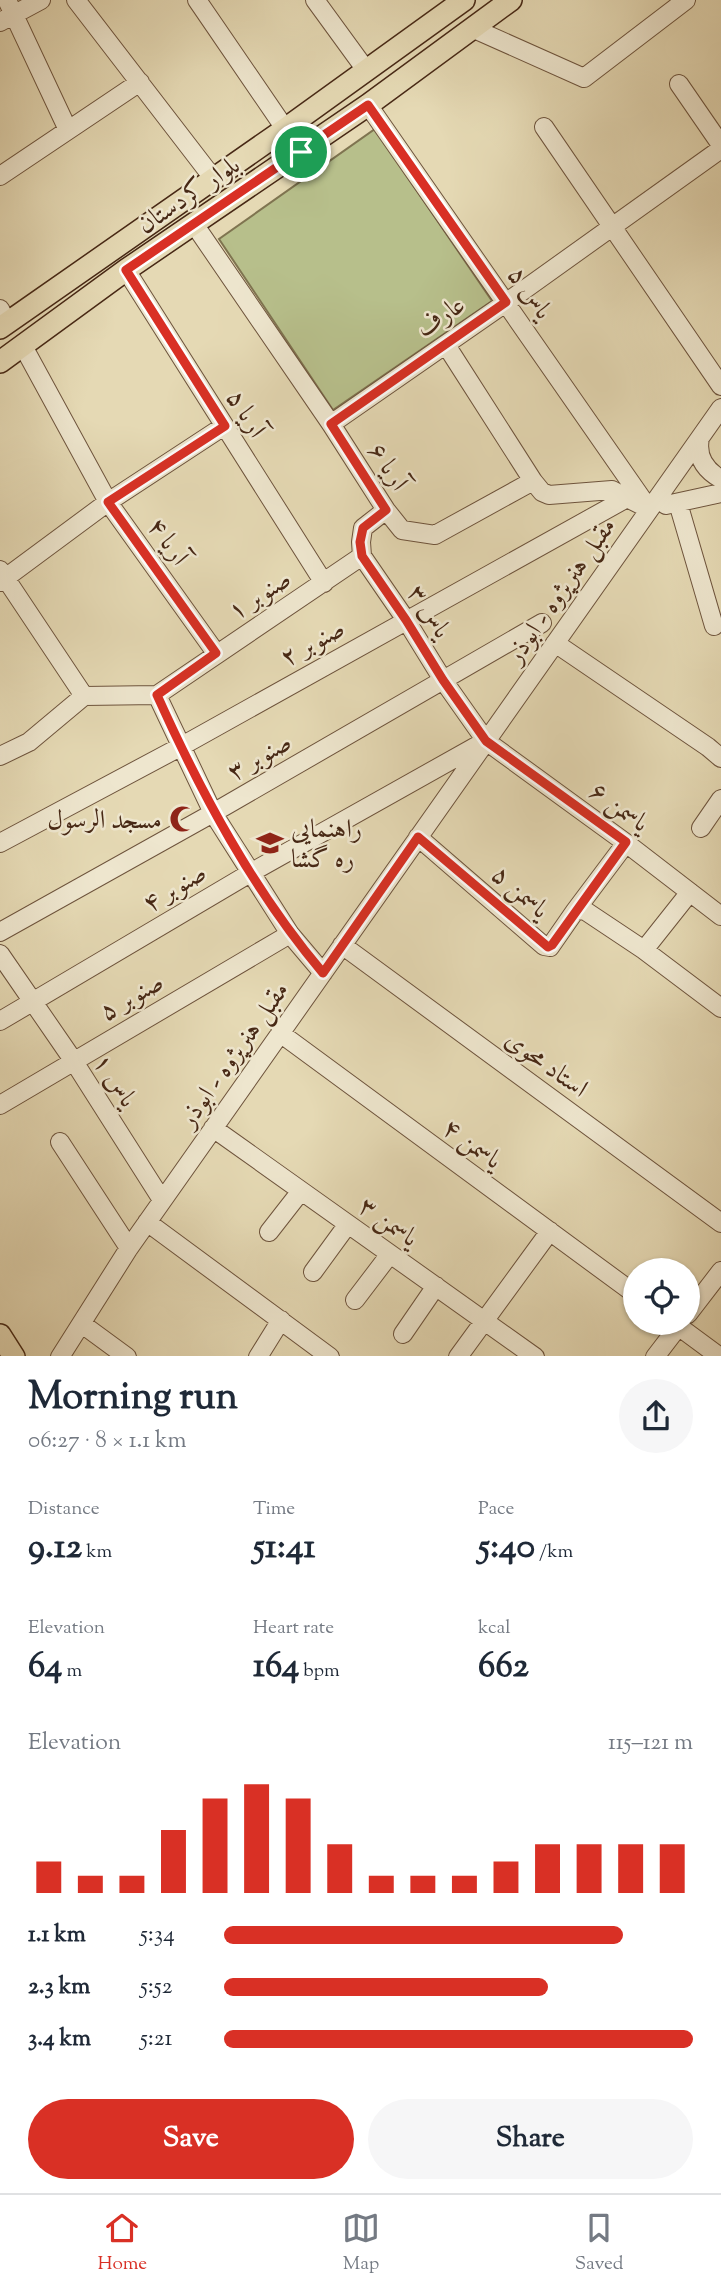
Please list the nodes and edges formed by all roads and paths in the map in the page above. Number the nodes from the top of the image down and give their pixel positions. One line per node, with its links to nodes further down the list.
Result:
1 (41, 0): 8 (street)
2 (76, 0): 11 (street)
3 (197, 0): 15 (street)
4 (315, 0): 10 (street)
5 (511, 0): 9 (main road, بلوار کردستان)
6 (686, 0): 9 (street)
7 (452, 3): 10 (main road, بلوار کردستان)
8 (7, 12): 16 (street)
9 (472, 28): 13 (main road, بلوار کردستان)
10 (366, 70): 15 (main road, بلوار کردستان)
11 (140, 82): 16 (street); 20 (street)
12 (678, 84): 17 (street)
13 (368, 105): 18 (main road, بلوار کردستان); 24 (street, یاس ۵)
14 (544, 127): 22 (street)
15 (285, 129): 18 (street); 20 (main road, بلوار کردستان)
16 (68, 130): 19 (street)
17 (721, 147): 22 (street, عارف)
18 (301, 152): 21 (main road, بلوار کردستان)
19 (0, 176)
20 (213, 178): 25 (main road, بلوار کردستان)
21 (194, 224): 23 (main road, بلوار کردستان); 31 (street, آریا ۶)
22 (612, 226): 24 (street, عارف); 29 (street)
23 (126, 270): 27 (main road, بلوار کردستان); 32 (street, آریا ۵)
24 (506, 302): 26 (street, عارف); 40 (street, یاس ۵)
25 (2, 320)
26 (446, 345): 31 (street, عارف); 35 (street)
27 (23, 346): 28 (main road, بلوار کردستان); 38 (street, آریا ۴)
28 (0, 362)
29 (721, 386)
30 (721, 408): 33 (street, مقبل هنرپژوه - ابوذر)
31 (331, 424): 41 (street, آریا ۶)
32 (225, 426): 38 (street); 44 (street, آریا ۵)
33 (700, 438): 34 (street); 40 (street, مقبل هنرپژوه - ابوذر)
34 (721, 479)
35 (533, 481): 37 (street); 41 (street, آریا ۶)
36 (721, 493): 39 (street)
37 (627, 498): 40 (street); 45 (street, صنوبر ۲)
38 (108, 502): 43 (street); 49 (street, آریا ۴)
39 (678, 503): 40 (street); 47 (street)
40 (649, 509): 48 (street, مقبل هنرپژوه - ابوذر)
41 (386, 510): 42 (street)
42 (362, 556): 44 (street, صنوبر ۱); 45 (street, یاس ۳)
43 (2, 577): 52 (street)
44 (324, 583): 49 (street, صنوبر ۱)
45 (406, 620): 50 (street, یاس ۳); 54 (street, صنوبر ۲)
46 (542, 623): 50 (street, صنوبر ۳)
47 (714, 626)
48 (555, 643): 53 (street, مقبل هنرپژوه - ابوذر); 55 (street)
49 (216, 653): 51 (street, صنوبر ۱)
50 (443, 680): 53 (street, یاس ۳); 58 (street, صنوبر ۳)
51 (157, 695): 52 (street); 54 (street)
52 (83, 696): 56 (street)
53 (486, 741): 60 (street, مقبل هنرپژوه - ابوذر); 61 (street, یاسمن ۶); 63 (street, صنوبر ۴)
54 (180, 747): 58 (street); 62 (street, صنوبر ۲)
55 (717, 750)
56 (0, 756)
57 (721, 799): 59 (street)
58 (214, 813): 63 (street); 67 (street, صنوبر ۳)
59 (701, 828)
60 (418, 837): 65 (street, یاسمن ۵); 69 (street, مقبل هنرپژوه - ابوذر)
61 (626, 842): 64 (street, یاسمن ۶); 65 (street)
62 (0, 843)
63 (252, 872): 68 (street); 73 (street, صنوبر ۴)
64 (690, 891): 66 (street, یاسمن ۶); 70 (street)
65 (575, 911): 70 (street, یاسمن ۵)
66 (721, 916)
67 (0, 932)
68 (290, 934): 72 (street); 77 (street, صنوبر ۵)
69 (342, 945): 72 (street, مقبل هنرپژوه - ابوذر); 84 (street, استاد محوی)
70 (644, 950): 74 (street, یاسمن ۵)
71 (0, 954): 73 (street, یاس ۱)
72 (323, 973): 76 (street, مقبل هنرپژوه - ابوذر)
73 (31, 1002): 75 (street, صنوبر ۴); 77 (street, یاس ۱)
74 (721, 1008)
75 (0, 1021)
76 (280, 1033): 79 (street, مقبل هنرپژوه - ابوذر); 86 (street, یاسمن ۴)
77 (73, 1060): 78 (street, صنوبر ۵); 82 (street, یاس ۱)
78 (0, 1105)
79 (213, 1128): 81 (street, یاسمن ۳); 82 (street, مقبل هنرپژوه - ابوذر)
80 (60, 1142): 88 (street)
81 (301, 1191): 85 (street, یاسمن ۳); 87 (street)
82 (162, 1200): 83 (street, مقبل هنرپژوه - ابوذر)
83 (147, 1222): 88 (street, مقبل هنرپژوه - ابوذر); 96 (street)
84 (721, 1223)
85 (348, 1224): 89 (street, یاسمن ۳); 91 (street)
86 (550, 1231): 92 (street, یاسمن ۴); 97 (street)
87 (270, 1232)
88 (128, 1248): 98 (street, مقبل هنرپژوه - ابوذر)
89 (390, 1254): 93 (street, یاسمن ۳); 95 (street)
90 (721, 1271): 94 (street)
91 (313, 1272)
92 (623, 1285)
93 (436, 1286): 97 (street, یاسمن ۳); 99 (street)
94 (700, 1297)
95 (355, 1300)
96 (281, 1320): 103 (street); 107 (street)
97 (485, 1321): 108 (street); 109 (street, یاسمن ۳)
98 (82, 1324): 105 (street, مقبل هنرپژوه - ابوذر); 106 (street)
99 (403, 1334)
100 (0, 1335): 104 (main road)
101 (670, 1335): 110 (street)
102 (695, 1335): 111 (street)
103 (321, 1354)
104 (14, 1356)
105 (60, 1356)
106 (127, 1356)
107 (258, 1356)
108 (458, 1356)
109 (535, 1356)
110 (655, 1356)
111 (720, 1356)

